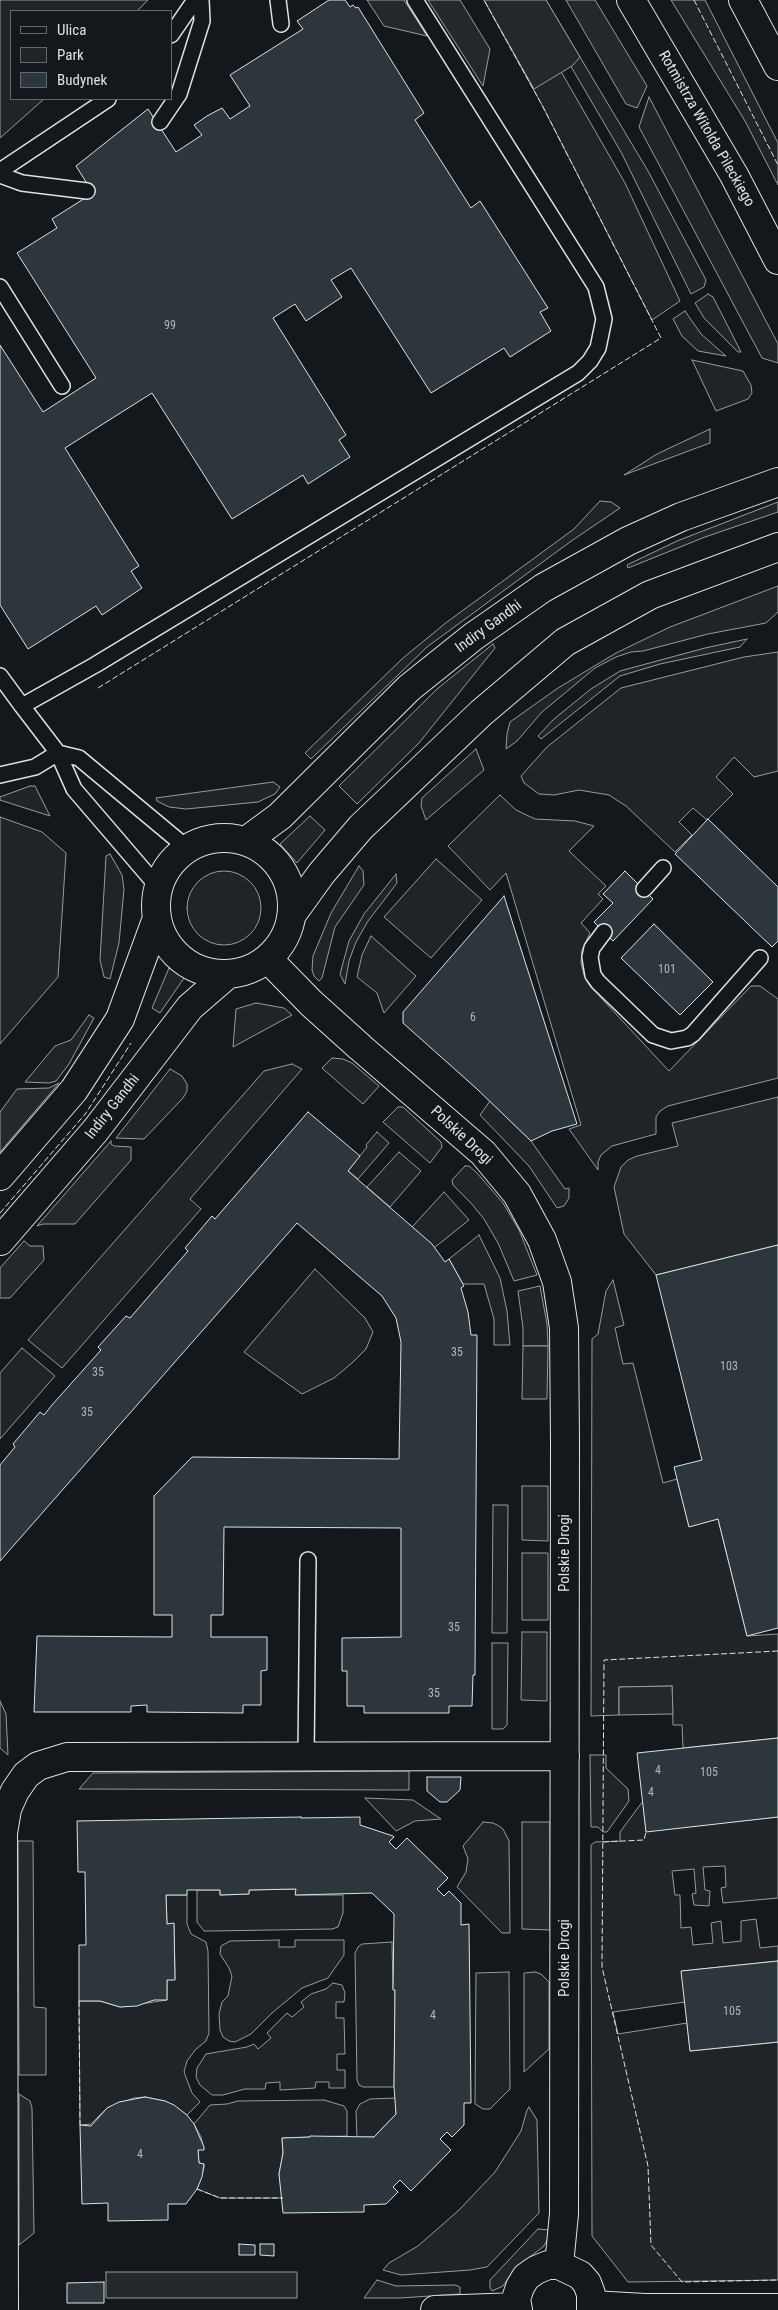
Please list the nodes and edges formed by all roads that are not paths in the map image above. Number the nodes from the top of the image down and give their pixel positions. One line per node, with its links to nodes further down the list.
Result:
1 (195, 0): 8 (lane)
2 (201, 0): 11 (lane)
3 (278, 0): 7 (lane)
4 (415, 0): 21 (lane)
5 (631, 0): 15 (street, Rotmistrza Witolda Pileckiego)
6 (743, 0): 9 (street)
7 (281, 24)
8 (172, 34)
9 (778, 66)
10 (106, 100): 12 (lane)
11 (160, 122)
12 (0, 171)
13 (0, 175): 14 (lane)
14 (87, 191)
15 (778, 260)
16 (0, 287): 17 (lane)
17 (62, 386)
18 (778, 482): 24 (street, Indiry Gandhi)
19 (778, 547): 29 (street)
20 (0, 676): 21 (lane)
21 (22, 706): 22 (lane)
22 (58, 752): 23 (lane); 25 (lane); 27 (lane)
23 (0, 775)
24 (246, 841): 25 (street); 29 (street)
25 (187, 848): 27 (street)
26 (664, 868): 28 (lane)
27 (158, 887): 30 (street)
28 (644, 889)
29 (293, 914): 33 (street)
30 (157, 918): 34 (street); 35 (street)
31 (604, 932): 32 (lane)
32 (760, 958)
33 (268, 959): 34 (street); 38 (street, Polskie Drogi)
34 (227, 974): 36 (street, Indiry Gandhi)
35 (0, 1176)
36 (0, 1241)
37 (308, 1560): 39 (lane)
38 (565, 1756): 39 (street); 40 (street, Polskie Drogi)
39 (306, 1757): 44 (street)
40 (559, 2265): 41 (street); 42 (street)
41 (517, 2308): 45 (street)
42 (592, 2308): 43 (street)
43 (778, 2308)
44 (4, 2310)
45 (435, 2310)

